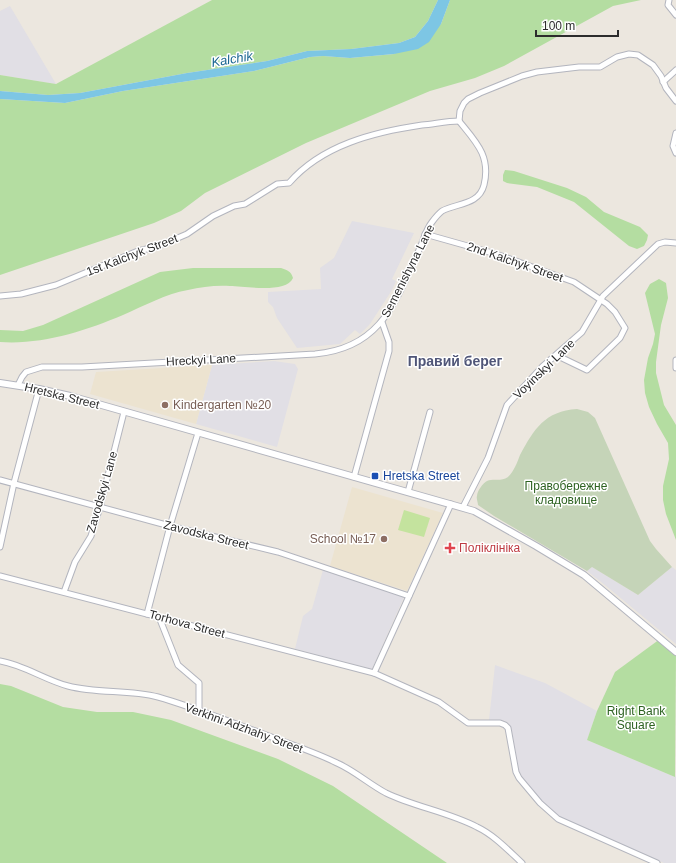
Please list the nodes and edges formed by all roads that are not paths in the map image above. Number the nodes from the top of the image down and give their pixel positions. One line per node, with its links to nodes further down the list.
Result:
1 (669, 0): 2 (street)
2 (676, 15)
3 (676, 70): 4 (street)
4 (663, 82): 5 (street); 6 (street)
5 (676, 100)
6 (459, 121): 9 (street, Semenishyna Lane); 11 (street, 1st Kalchyk Street)
7 (676, 132): 8 (street)
8 (676, 153)
9 (425, 234): 12 (street, 2nd Kalchyk Street); 13 (street, Semenishyna Lane)
10 (676, 243): 12 (street)
11 (0, 296)
12 (601, 299): 14 (street, Voyinskyi Lane); 14 (street, 2nd Kalchyk Street)
13 (382, 322): 18 (street, Hreckyi Lane); 23 (street, Semenishyna Lane)
14 (558, 355): 29 (street, Voyinskyi Lane)
15 (676, 360): 16 (street)
16 (676, 368)
17 (0, 383): 18 (street, Hretska Street)
18 (18, 385): 19 (street, Hretska Street)
19 (39, 389): 20 (street, Hretska Street); 25 (street)
20 (124, 412): 22 (street, Hretska Street); 28 (street, Zavodskyi Lane)
21 (430, 412): 26 (street)
22 (198, 432): 23 (street, Hretska Street); 30 (street)
23 (354, 477): 26 (street, Hretska Street)
24 (0, 480): 25 (street, Zavodska Street)
25 (14, 483): 28 (street, Zavodska Street); 31 (street)
26 (408, 492): 27 (street, Hretska Street)
27 (451, 504): 29 (street, Hretska Street); 34 (street)
28 (100, 507): 30 (street, Zavodska Street); 33 (street, Zavodskyi Lane)
29 (463, 507): 37 (street, Hretska Street)
30 (170, 526): 34 (street, Zavodska Street); 35 (street)
31 (0, 547)
32 (0, 576): 33 (street, Torhova Street)
33 (64, 592): 35 (street, Torhova Street)
34 (409, 596): 39 (street)
35 (148, 614): 36 (street, Torhova Street)
36 (159, 617): 39 (street, Torhova Street); 40 (street)
37 (676, 652)
38 (0, 661): 40 (street, Verkhni Adzhahy Street)
39 (374, 673): 42 (street)
40 (199, 711): 41 (street, Verkhni Adzhahy Street)
41 (522, 863)
42 (657, 863)

